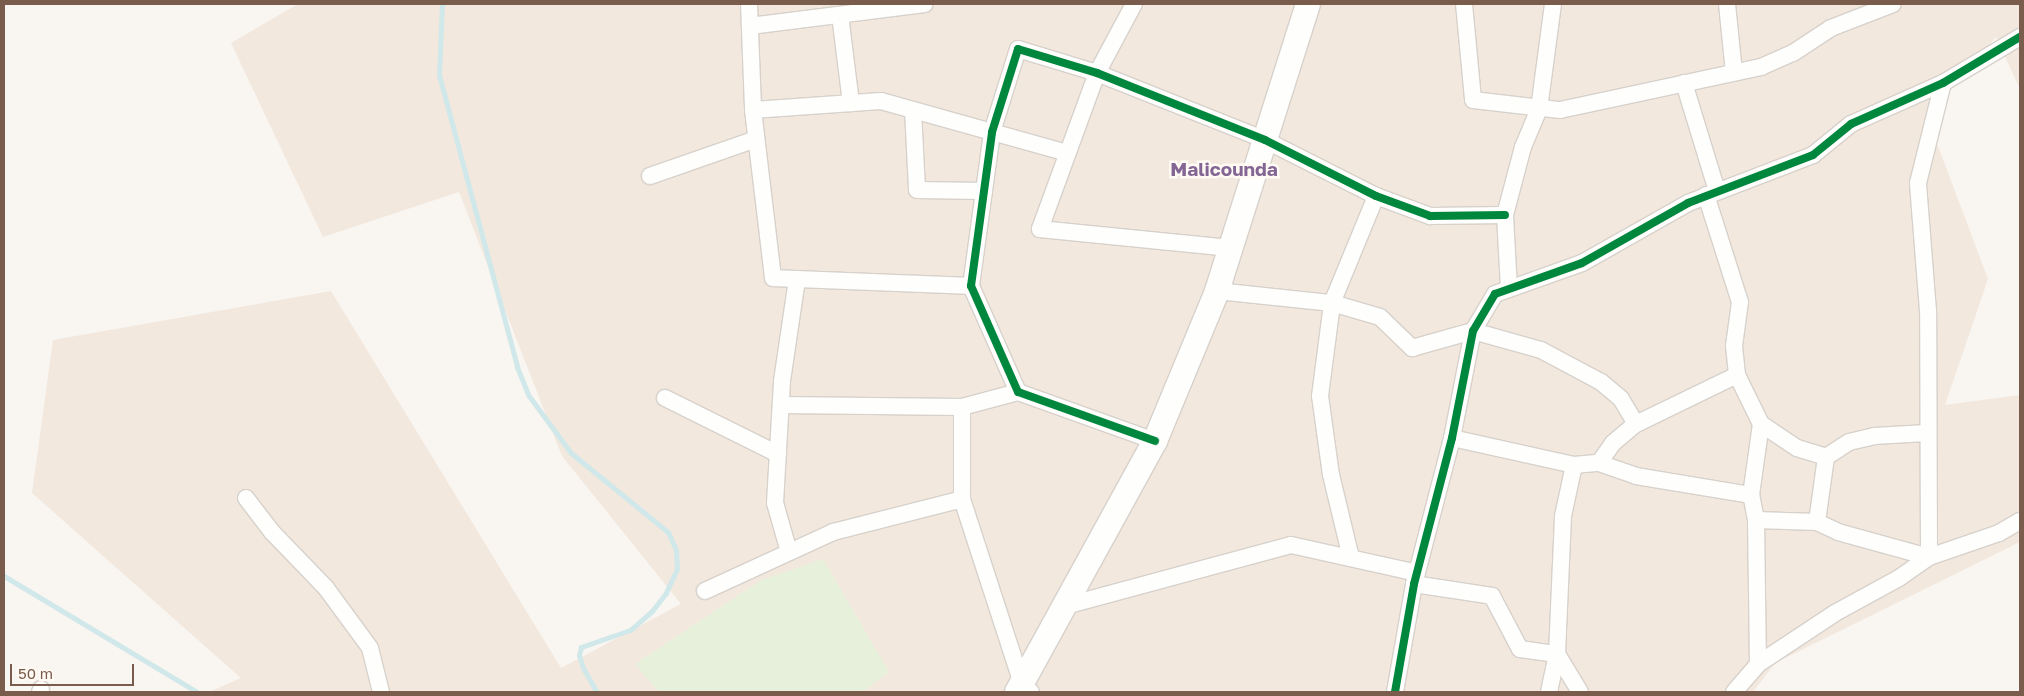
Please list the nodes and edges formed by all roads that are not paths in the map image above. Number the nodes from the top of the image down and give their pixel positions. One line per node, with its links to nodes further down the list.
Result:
1 (750, 4): 10 (street)
2 (925, 4): 9 (street)
3 (1134, 4): 12 (street)
4 (1308, 4): 22 (main road)
5 (1464, 4): 17 (street)
6 (1553, 4): 17 (street)
7 (1726, 4): 13 (street)
8 (1893, 4): 13 (street)
9 (840, 15): 10 (street); 16 (street)
10 (750, 26): 18 (street)
11 (2020, 37): 15 (street)
12 (1097, 72): 20 (street); 22 (street); 23 (street)
13 (1734, 73): 14 (street)
14 (1684, 83): 17 (street); 26 (street)
15 (1944, 83): 26 (street); 43 (street)
16 (851, 103): 18 (street); 19 (street)
17 (1539, 109): 28 (street)
18 (753, 110): 21 (street)
19 (913, 110): 20 (street); 25 (street)
20 (992, 132): 23 (street); 25 (street)
21 (756, 139): 24 (street); 30 (street)
22 (1265, 140): 27 (street); 29 (main road)
23 (1067, 153): 29 (street)
24 (650, 176)
25 (984, 191): 31 (street)
26 (1711, 193): 32 (street); 36 (street)
27 (1376, 196): 28 (street); 34 (street)
28 (1505, 215): 32 (street)
29 (1230, 248): 33 (main road)
30 (797, 278): 31 (street); 39 (street)
31 (971, 286): 37 (street)
32 (1509, 289): 35 (street)
33 (1217, 290): 34 (street); 45 (main road)
34 (1332, 303): 35 (street); 58 (street)
35 (1473, 331): 41 (street); 44 (street)
36 (1737, 376): 41 (street); 42 (street)
37 (1018, 392): 40 (street); 45 (street)
38 (665, 398): 46 (street)
39 (781, 405): 40 (street); 46 (street)
40 (962, 407): 52 (street)
41 (1636, 424): 48 (street)
42 (1761, 424): 47 (street); 50 (street)
43 (1927, 433): 47 (street); 57 (street)
44 (1452, 438): 49 (street); 59 (street)
45 (1155, 440): 61 (main road)
46 (778, 454): 56 (street)
47 (1826, 457): 55 (street)
48 (1599, 462): 49 (street); 50 (street)
49 (1574, 465): 62 (street)
50 (1751, 495): 53 (street)
51 (246, 498): 65 (street)
52 (962, 499): 56 (street); 64 (street)
53 (1756, 520): 55 (street); 63 (street)
54 (2020, 521): 57 (street)
55 (1817, 522): 57 (street)
56 (789, 552): 60 (street)
57 (1929, 557): 63 (street)
58 (1351, 558): 59 (street); 61 (street)
59 (1416, 578): 62 (street); 66 (street)
60 (705, 591)
61 (1065, 606): 64 (main road)
62 (1557, 654): 67 (street); 68 (street)
63 (1758, 664): 69 (street)
64 (1023, 690)
65 (381, 692)
66 (1395, 692)
67 (1549, 692)
68 (1580, 692)
69 (1734, 692)

